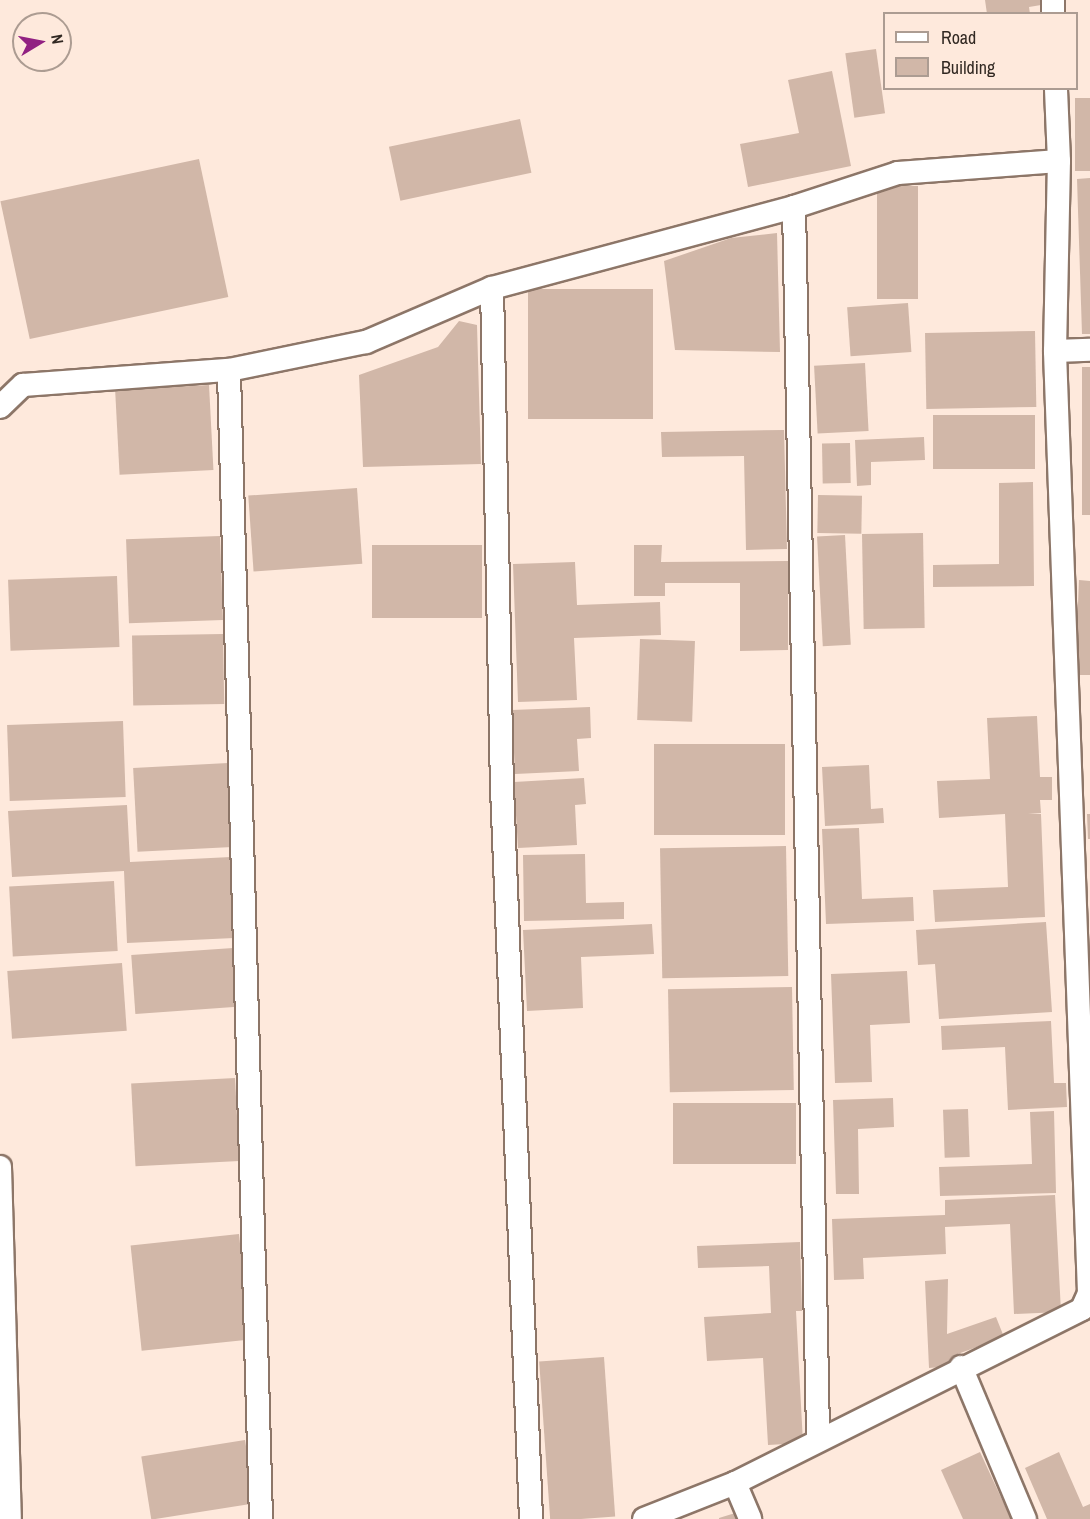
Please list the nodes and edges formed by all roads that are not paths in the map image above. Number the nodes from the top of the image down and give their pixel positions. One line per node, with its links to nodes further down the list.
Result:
1 (1056, 90): 2 (street)
2 (1059, 161): 3 (street); 6 (street)
3 (794, 207): 4 (street); 13 (street)
4 (492, 288): 7 (street); 17 (street)
5 (1090, 350): 6 (street)
6 (1055, 351): 9 (street)
7 (229, 370): 8 (street); 16 (street)
8 (0, 407)
9 (1087, 1128): 11 (street)
10 (0, 1167): 15 (street)
11 (1089, 1293): 12 (street)
12 (961, 1367): 13 (street); 20 (street)
13 (818, 1438): 14 (street)
14 (735, 1483): 18 (street); 19 (street)
15 (10, 1519)
16 (261, 1519)
17 (531, 1519)
18 (644, 1519)
19 (750, 1519)
20 (1025, 1519)

